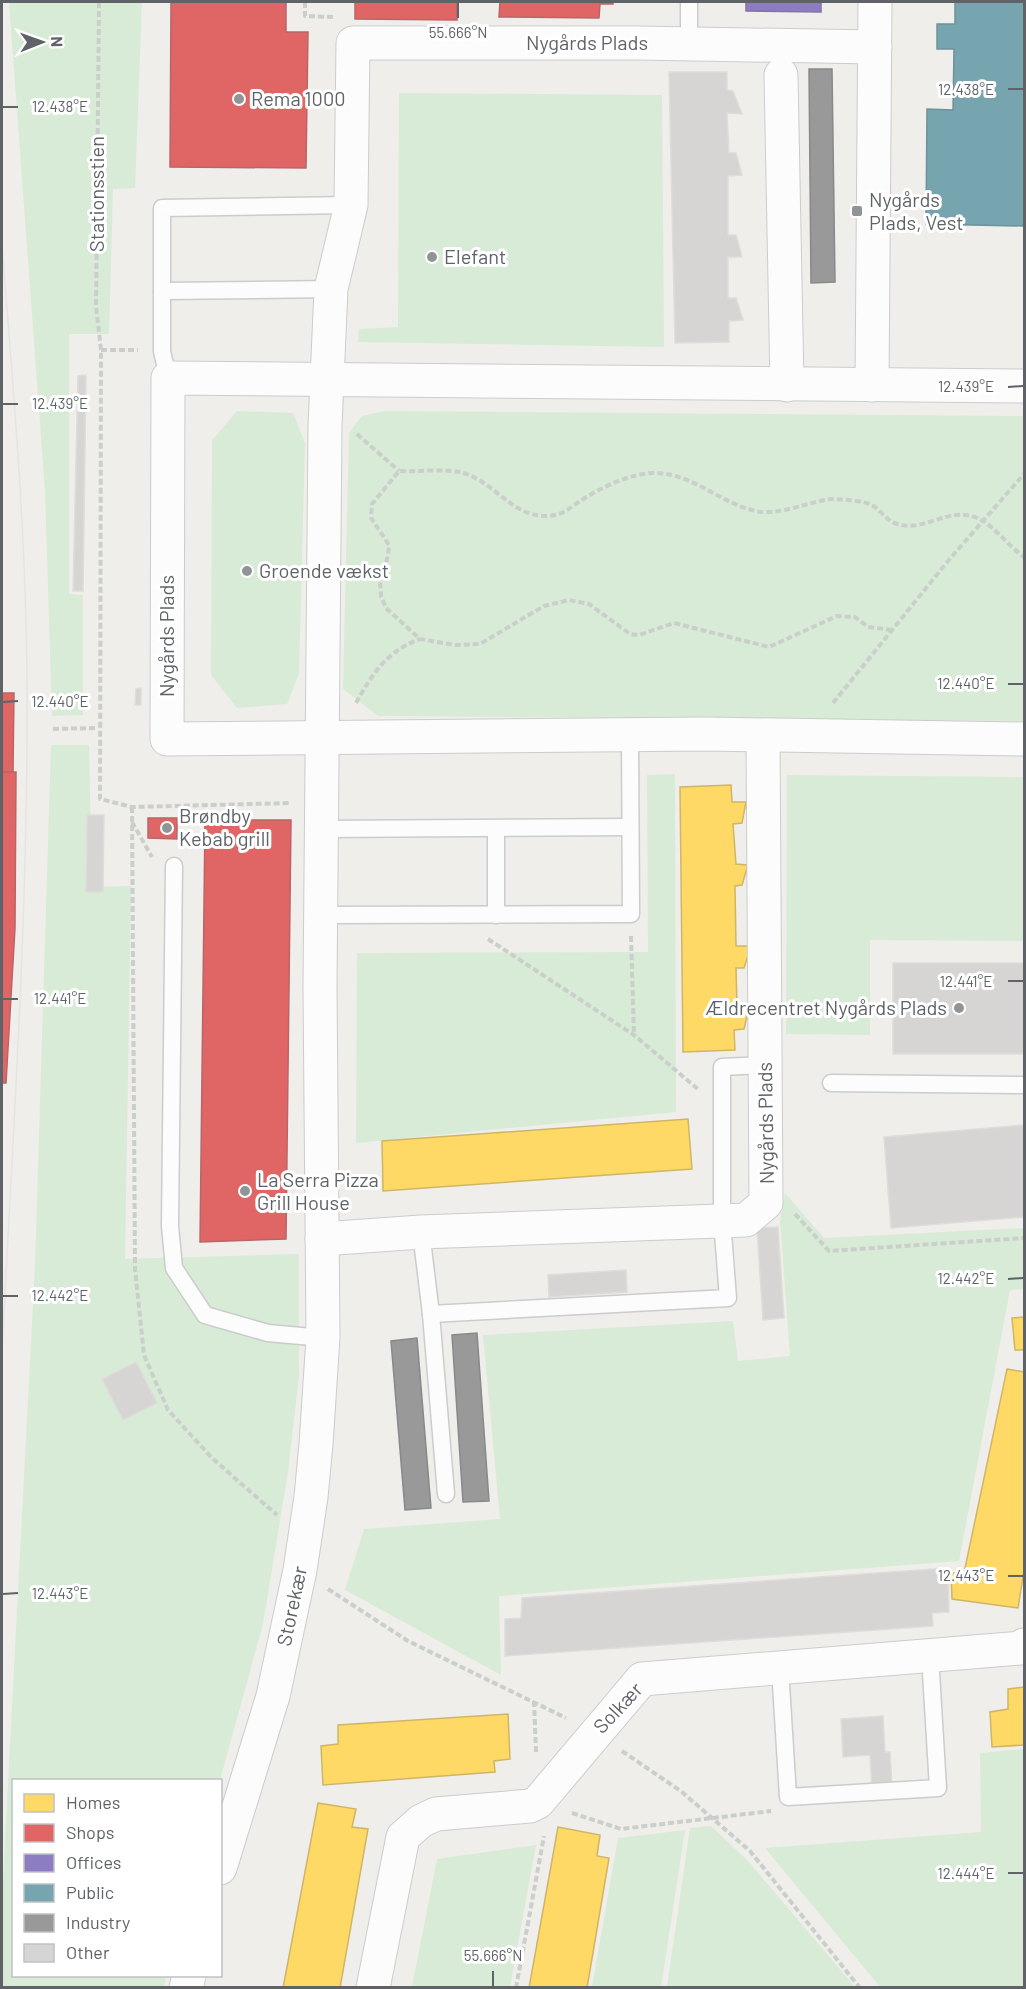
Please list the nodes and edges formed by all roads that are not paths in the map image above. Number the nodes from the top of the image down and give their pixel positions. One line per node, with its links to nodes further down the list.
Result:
1 (689, 2): 3 (lane)
2 (875, 2): 4 (street)
3 (689, 44): 4 (street, Nygårds Plads); 6 (street, Nygårds Plads)
4 (875, 47): 12 (street)
5 (781, 75): 11 (street)
6 (351, 205): 7 (street, Nygårds Plads); 8 (lane, Nygårds Plads)
7 (331, 289): 8 (lane); 10 (street, Nygårds Plads)
8 (162, 291): 9 (lane, Nygårds Plads)
9 (168, 378): 10 (street); 16 (street, Nygårds Plads)
10 (326, 381): 11 (street); 16 (street, Nygårds Plads)
11 (787, 385): 12 (street)
12 (872, 385): 13 (street)
13 (1024, 386)
14 (630, 735): 15 (street, Nygårds Plads); 16 (street, Nygårds Plads); 18 (lane)
15 (764, 736): 17 (street, Nygårds Plads); 24 (street, Nygårds Plads)
16 (323, 737): 20 (street, Nygårds Plads)
17 (1024, 739)
18 (630, 827): 19 (lane); 23 (lane)
19 (496, 828): 20 (lane); 23 (lane)
20 (322, 829): 22 (street, Nygårds Plads)
21 (174, 866): 31 (lane)
22 (322, 915): 23 (lane); 29 (street, Nygårds Plads)
23 (496, 915)
24 (765, 1065): 27 (street, Nygårds Plads); 27 (lane)
25 (831, 1083): 26 (lane)
26 (1024, 1085)
27 (723, 1220): 28 (street, Nygårds Plads); 30 (lane)
28 (421, 1232): 29 (street, Nygårds Plads); 30 (lane)
29 (322, 1239): 31 (street, Nygårds Plads)
30 (431, 1314): 32 (lane)
31 (323, 1338): 36 (street, Storekær)
32 (446, 1494)
33 (1024, 1645): 34 (street, Solkær)
34 (930, 1656): 35 (street, Solkær); 35 (lane)
35 (780, 1668): 37 (street, Solkær)
36 (222, 1862)
37 (374, 1988)

